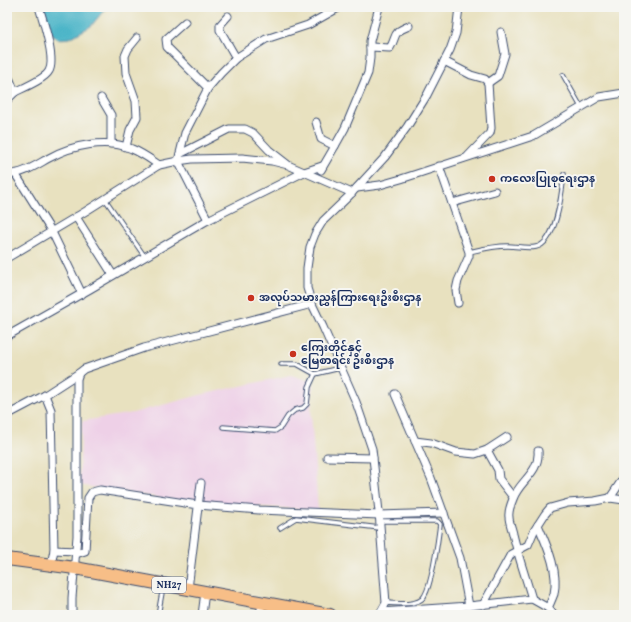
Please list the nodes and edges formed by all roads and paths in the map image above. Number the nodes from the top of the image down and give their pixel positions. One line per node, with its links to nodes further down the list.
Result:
1 (39, 7): 17 (street)
2 (340, 7): 11 (street)
3 (379, 7): 10 (street)
4 (459, 7): 12 (street)
5 (228, 16): 11 (street)
6 (185, 22): 16 (street)
7 (410, 26): 10 (street)
8 (501, 32): 15 (street)
9 (137, 38): 25 (street)
10 (370, 47): 24 (street)
11 (236, 58): 16 (street)
12 (444, 61): 15 (street); 37 (street)
13 (562, 75): 21 (lane)
14 (7, 76): 17 (street)
15 (488, 82): 27 (street)
16 (208, 88): 26 (street)
17 (15, 92): 20 (street)
18 (624, 93): 21 (street)
19 (101, 98): 23 (street)
20 (7, 100)
21 (581, 108): 27 (street)
22 (316, 122): 24 (street)
23 (111, 144): 25 (street); 35 (street)
24 (335, 146): 30 (street)
25 (126, 147): 28 (street)
26 (179, 157): 28 (street); 29 (street); 29 (street); 42 (street)
27 (468, 157): 31 (street)
28 (159, 165): 39 (street)
29 (288, 165): 32 (street)
30 (322, 166): 32 (street); 36 (street)
31 (439, 166): 37 (street); 40 (street)
32 (304, 172): 36 (street); 42 (street)
33 (7, 174): 35 (street)
34 (564, 174): 44 (lane)
35 (16, 175): 43 (street)
36 (317, 177): 37 (street)
37 (354, 190): 49 (street)
38 (495, 191): 40 (street)
39 (105, 198): 41 (street); 45 (lane)
40 (452, 203): 44 (street)
41 (76, 217): 43 (street); 47 (street)
42 (208, 220): 45 (street)
43 (52, 232): 46 (street); 48 (street)
44 (469, 252): 50 (street)
45 (144, 257): 47 (street)
46 (7, 258)
47 (114, 276): 48 (street)
48 (82, 294): 51 (street)
49 (312, 304): 53 (street); 54 (street)
50 (458, 304)
51 (7, 336)
52 (281, 364): 55 (lane)
53 (340, 368): 55 (lane); 65 (street)
54 (79, 373): 57 (street); 76 (street)
55 (315, 374): 59 (lane)
56 (395, 394): 61 (street)
57 (45, 395): 58 (street); 78 (street)
58 (7, 416)
59 (223, 427)
60 (507, 437): 62 (street)
61 (415, 441): 62 (street); 72 (street)
62 (487, 450): 68 (street)
63 (538, 451): 68 (street)
64 (327, 457): 65 (street)
65 (373, 458): 73 (street)
66 (624, 478): 69 (street)
67 (201, 483): 71 (street)
68 (513, 497): 79 (street)
69 (610, 498): 70 (street); 74 (street)
70 (624, 500)
71 (198, 505): 73 (street); 77 (street); 85 (street)
72 (444, 513): 73 (street); 90 (street)
73 (380, 521): 75 (lane); 88 (street); 88 (lane)
74 (538, 525): 79 (street); 91 (street)
75 (280, 528)
76 (77, 536): 77 (street); 80 (street)
77 (86, 537): 80 (street)
78 (54, 550): 80 (street); 82 (street)
79 (517, 551): 87 (street); 89 (street)
80 (76, 553): 83 (street)
81 (7, 559): 82 (highway, NH27)
82 (51, 565): 83 (highway, NH27)
83 (75, 568): 84 (highway, NH27); 95 (street)
84 (163, 584): 85 (highway, NH27); 96 (lane)
85 (188, 589): 86 (highway, NH27)
86 (205, 592): 92 (highway, NH27); 97 (street)
87 (532, 599): 89 (street); 91 (street)
88 (386, 603): 94 (street)
89 (483, 605): 90 (street)
90 (469, 606): 94 (street)
91 (548, 608): 99 (street)
92 (261, 609): 93 (highway, NH27)
93 (315, 614): 98 (highway, NH27)
94 (381, 614)
95 (72, 615)
96 (158, 615)
97 (202, 615)
98 (330, 615)
99 (554, 615)

